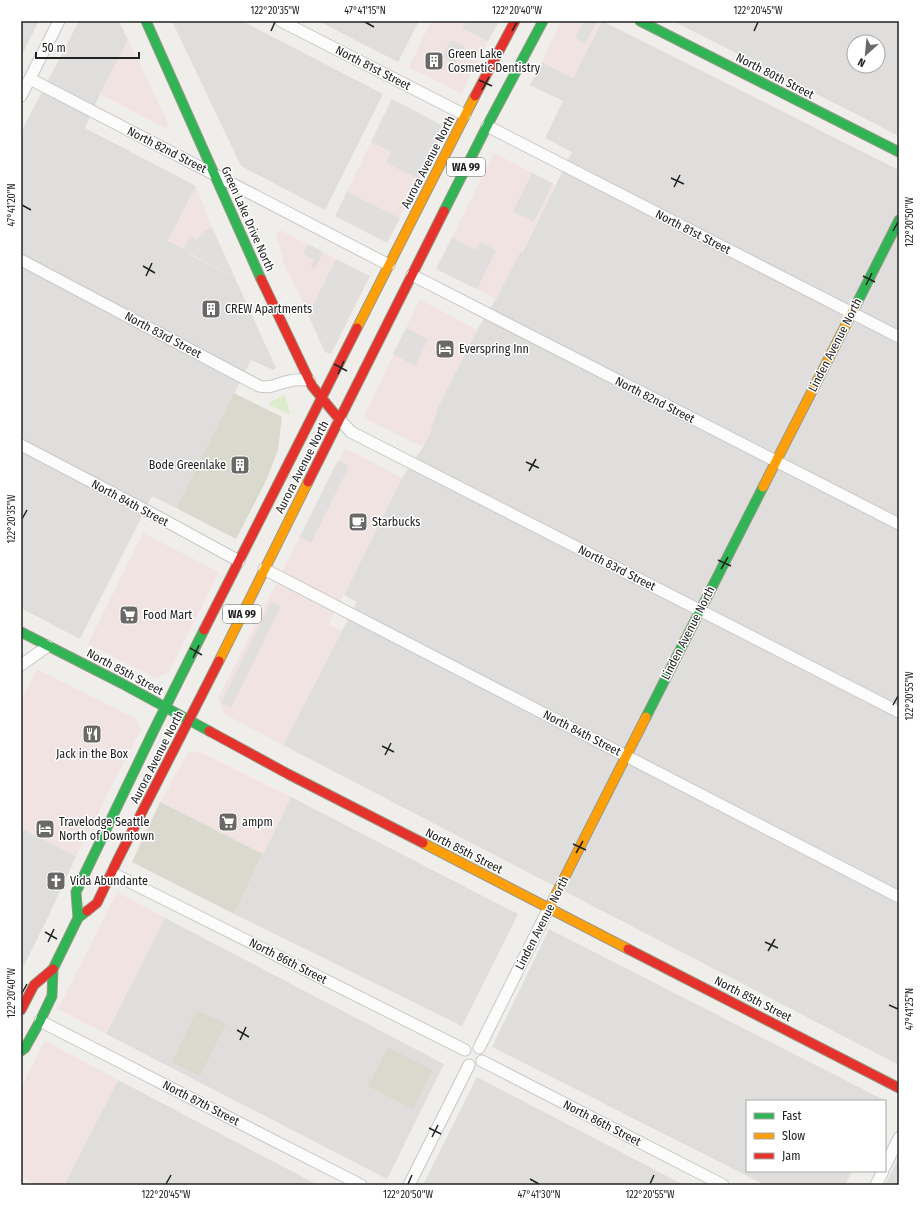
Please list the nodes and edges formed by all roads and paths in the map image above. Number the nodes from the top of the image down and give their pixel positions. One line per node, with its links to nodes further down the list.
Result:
1 (59, 21): 7 (street)
2 (146, 21): 12 (main road, Green Lake Drive North)
3 (281, 21): 9 (street, North 81st Street)
4 (514, 21): 9 (main road, Aurora Avenue North / WA 99)
5 (543, 21): 10 (main road, Aurora Avenue North / WA 99)
6 (640, 21): 11 (main road, North 80th Street)
7 (30, 79): 8 (street); 12 (street, North 82nd Street)
8 (21, 96)
9 (465, 115): 15 (main road, Aurora Avenue North / WA 99)
10 (487, 126): 16 (main road, Aurora Avenue North / WA 99); 17 (street, North 81st Street)
11 (899, 152)
12 (215, 174): 15 (street, North 82nd Street); 19 (main road, Green Lake Drive North)
13 (899, 220): 17 (main road, Linden Avenue North)
14 (21, 260): 19 (street, North 83rd Street)
15 (389, 265): 20 (main road, Aurora Avenue North / WA 99)
16 (412, 275): 21 (main road, Aurora Avenue North / WA 99); 23 (street, North 82nd Street)
17 (851, 312): 18 (street, North 81st Street); 23 (main road, Linden Avenue North)
18 (899, 337)
19 (309, 380): 20 (main road, Green Lake Drive North)
20 (322, 398): 21 (main road, Green Lake Drive North); 25 (main road, Aurora Avenue North / WA 99)
21 (339, 419): 26 (main road, Aurora Avenue North / WA 99); 27 (street, North 83rd Street)
22 (21, 445): 25 (street, North 84th Street)
23 (776, 462): 24 (street, North 82nd Street); 27 (main road, Linden Avenue North)
24 (899, 524)
25 (239, 561): 31 (main road, Aurora Avenue North / WA 99)
26 (264, 570): 33 (main road, Aurora Avenue North / WA 99); 34 (street, North 84th Street)
27 (699, 611): 32 (street, North 83rd Street); 34 (main road, Linden Avenue North)
28 (21, 632): 29 (main road, North 85th Street)
29 (48, 646): 30 (street); 31 (main road, North 85th Street)
30 (21, 665)
31 (165, 708): 33 (main road, North 85th Street); 38 (main road, Aurora Avenue North / WA 99)
32 (899, 712)
33 (189, 721): 35 (main road, Aurora Avenue North / WA 99); 37 (main road, North 85th Street)
34 (627, 756): 36 (street, North 84th Street); 37 (main road, Linden Avenue North)
35 (112, 873): 38 (main road, Aurora Avenue North / WA 99); 43 (street, North 86th Street)
36 (899, 897)
37 (550, 908): 42 (street, Linden Avenue North); 47 (main road, North 85th Street)
38 (78, 918): 39 (main road, Aurora Avenue North / WA 99)
39 (54, 969): 40 (main road, Aurora Avenue North / WA 99); 41 (main road, Aurora Avenue North / WA 99)
40 (21, 1010)
41 (40, 1021): 44 (main road, Aurora Avenue North / WA 99); 51 (street, North 87th Street)
42 (479, 1048): 43 (street); 45 (street)
43 (465, 1050): 46 (street)
44 (21, 1051)
45 (482, 1061): 46 (street); 53 (street, North 86th Street)
46 (469, 1065): 52 (street)
47 (899, 1088)
48 (899, 1138): 49 (street)
49 (886, 1164)
50 (882, 1172): 54 (street)
51 (361, 1185)
52 (409, 1185)
53 (723, 1185)
54 (876, 1185)

